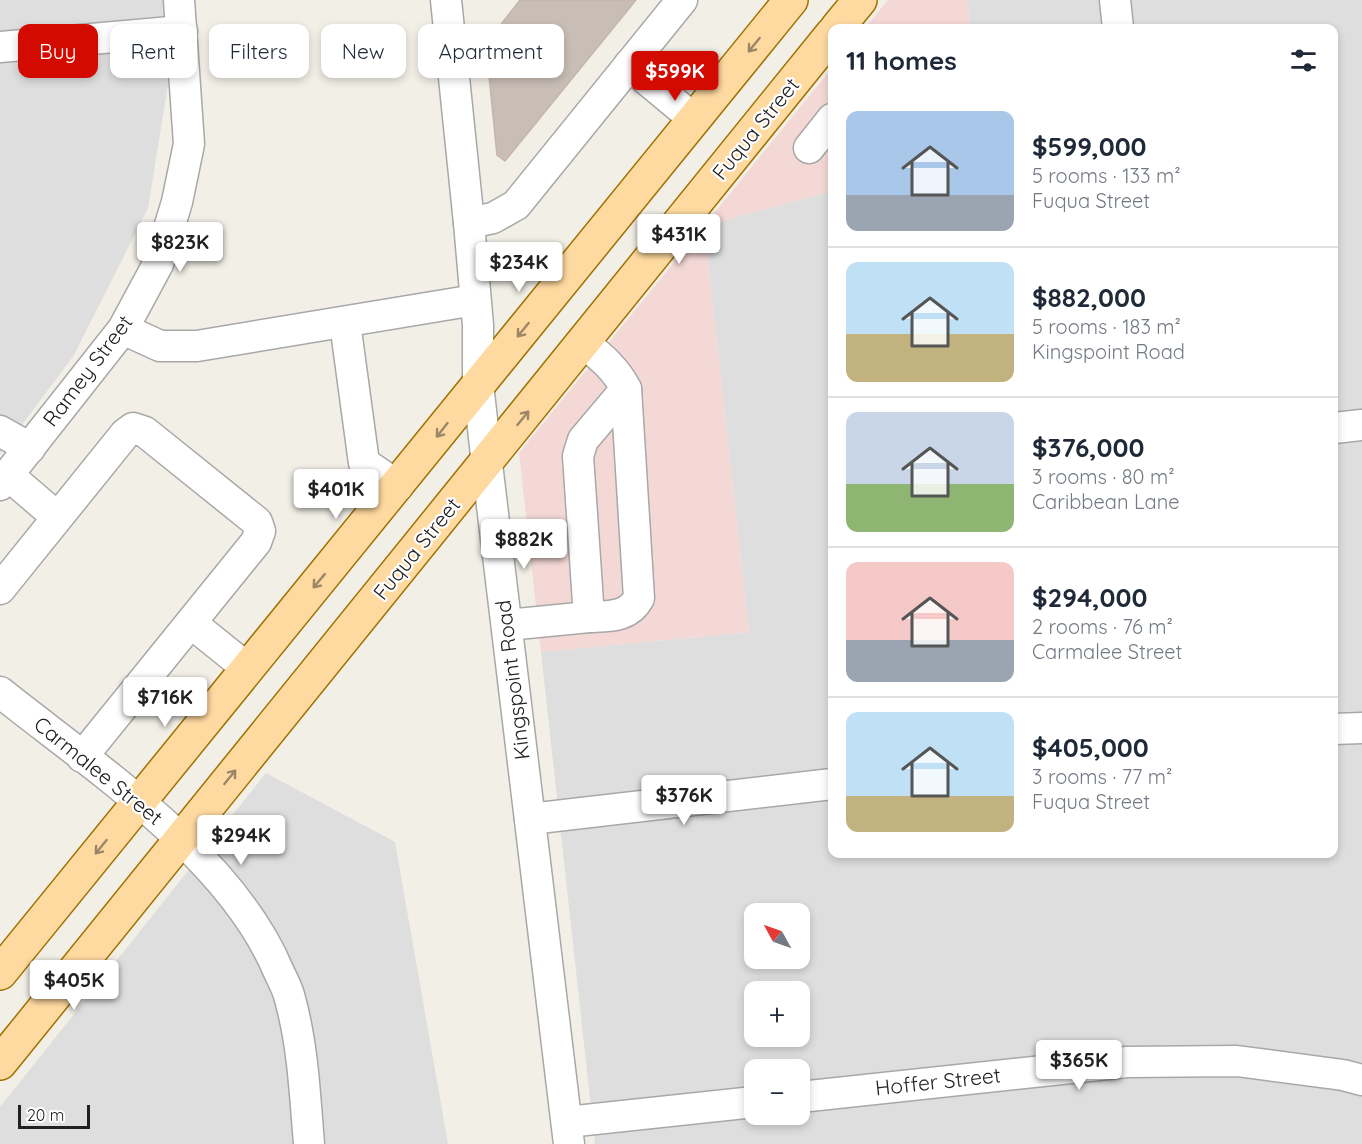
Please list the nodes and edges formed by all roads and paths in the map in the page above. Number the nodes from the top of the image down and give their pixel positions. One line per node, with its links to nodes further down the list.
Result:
1 (179, 0): 7 (street, Ramey Street)
2 (446, 0): 18 (street, Kingspoint Road)
3 (682, 0): 13 (street)
4 (791, 0): 15 (main road, one-way to 15)
5 (860, 0): 8 (main road)
6 (1115, 0): 9 (street)
7 (181, 24)
8 (840, 24)
9 (1118, 24)
10 (110, 37): 12 (street)
11 (828, 39): 22 (main road, Fuqua Street)
12 (0, 47)
13 (629, 65): 15 (street); 18 (street)
14 (185, 78): 21 (street, Ramey Street)
15 (694, 119): 23 (main road, one-way to 23)
16 (828, 124): 17 (street)
17 (808, 148)
18 (470, 223): 19 (street, Kingspoint Road)
19 (476, 300): 20 (street); 23 (street, Kingspoint Road)
20 (345, 323): 21 (street); 31 (street)
21 (123, 329): 28 (street, Ramey Street)
22 (584, 343): 24 (street); 29 (main road, Fuqua Street, one-way to 22)
23 (478, 384): 29 (street, Kingspoint Road); 31 (main road, one-way to 31)
24 (626, 388): 34 (street); 34 (street)
25 (1362, 425): 26 (street)
26 (1338, 428)
27 (0, 431): 28 (street)
28 (30, 448): 30 (street, Ramey Street)
29 (487, 464): 36 (street, Kingspoint Road); 45 (main road, Fuqua Street, one-way to 29)
30 (4, 480): 32 (street)
31 (398, 486): 37 (main road, one-way to 37)
32 (57, 517): 33 (street); 35 (street)
33 (0, 588)
34 (589, 617): 36 (street)
35 (191, 623): 37 (street); 41 (street)
36 (507, 624): 44 (street, Kingspoint Road)
37 (248, 668): 43 (main road)
38 (0, 692): 41 (street, Carmalee Street)
39 (1362, 728): 40 (street)
40 (1338, 729)
41 (82, 758): 43 (street, Carmalee Street)
42 (828, 784): 44 (street)
43 (138, 802): 45 (street, Carmalee Street); 46 (main road, one-way to 46)
44 (530, 819): 51 (street, Kingspoint Road)
45 (180, 839): 47 (main road, Fuqua Street); 52 (street, Carmalee Street)
46 (0, 973)
47 (0, 1063)
48 (1362, 1080): 49 (street, Hoffer Street)
49 (810, 1096)
50 (744, 1104): 51 (street)
51 (568, 1133)
52 (309, 1144)

